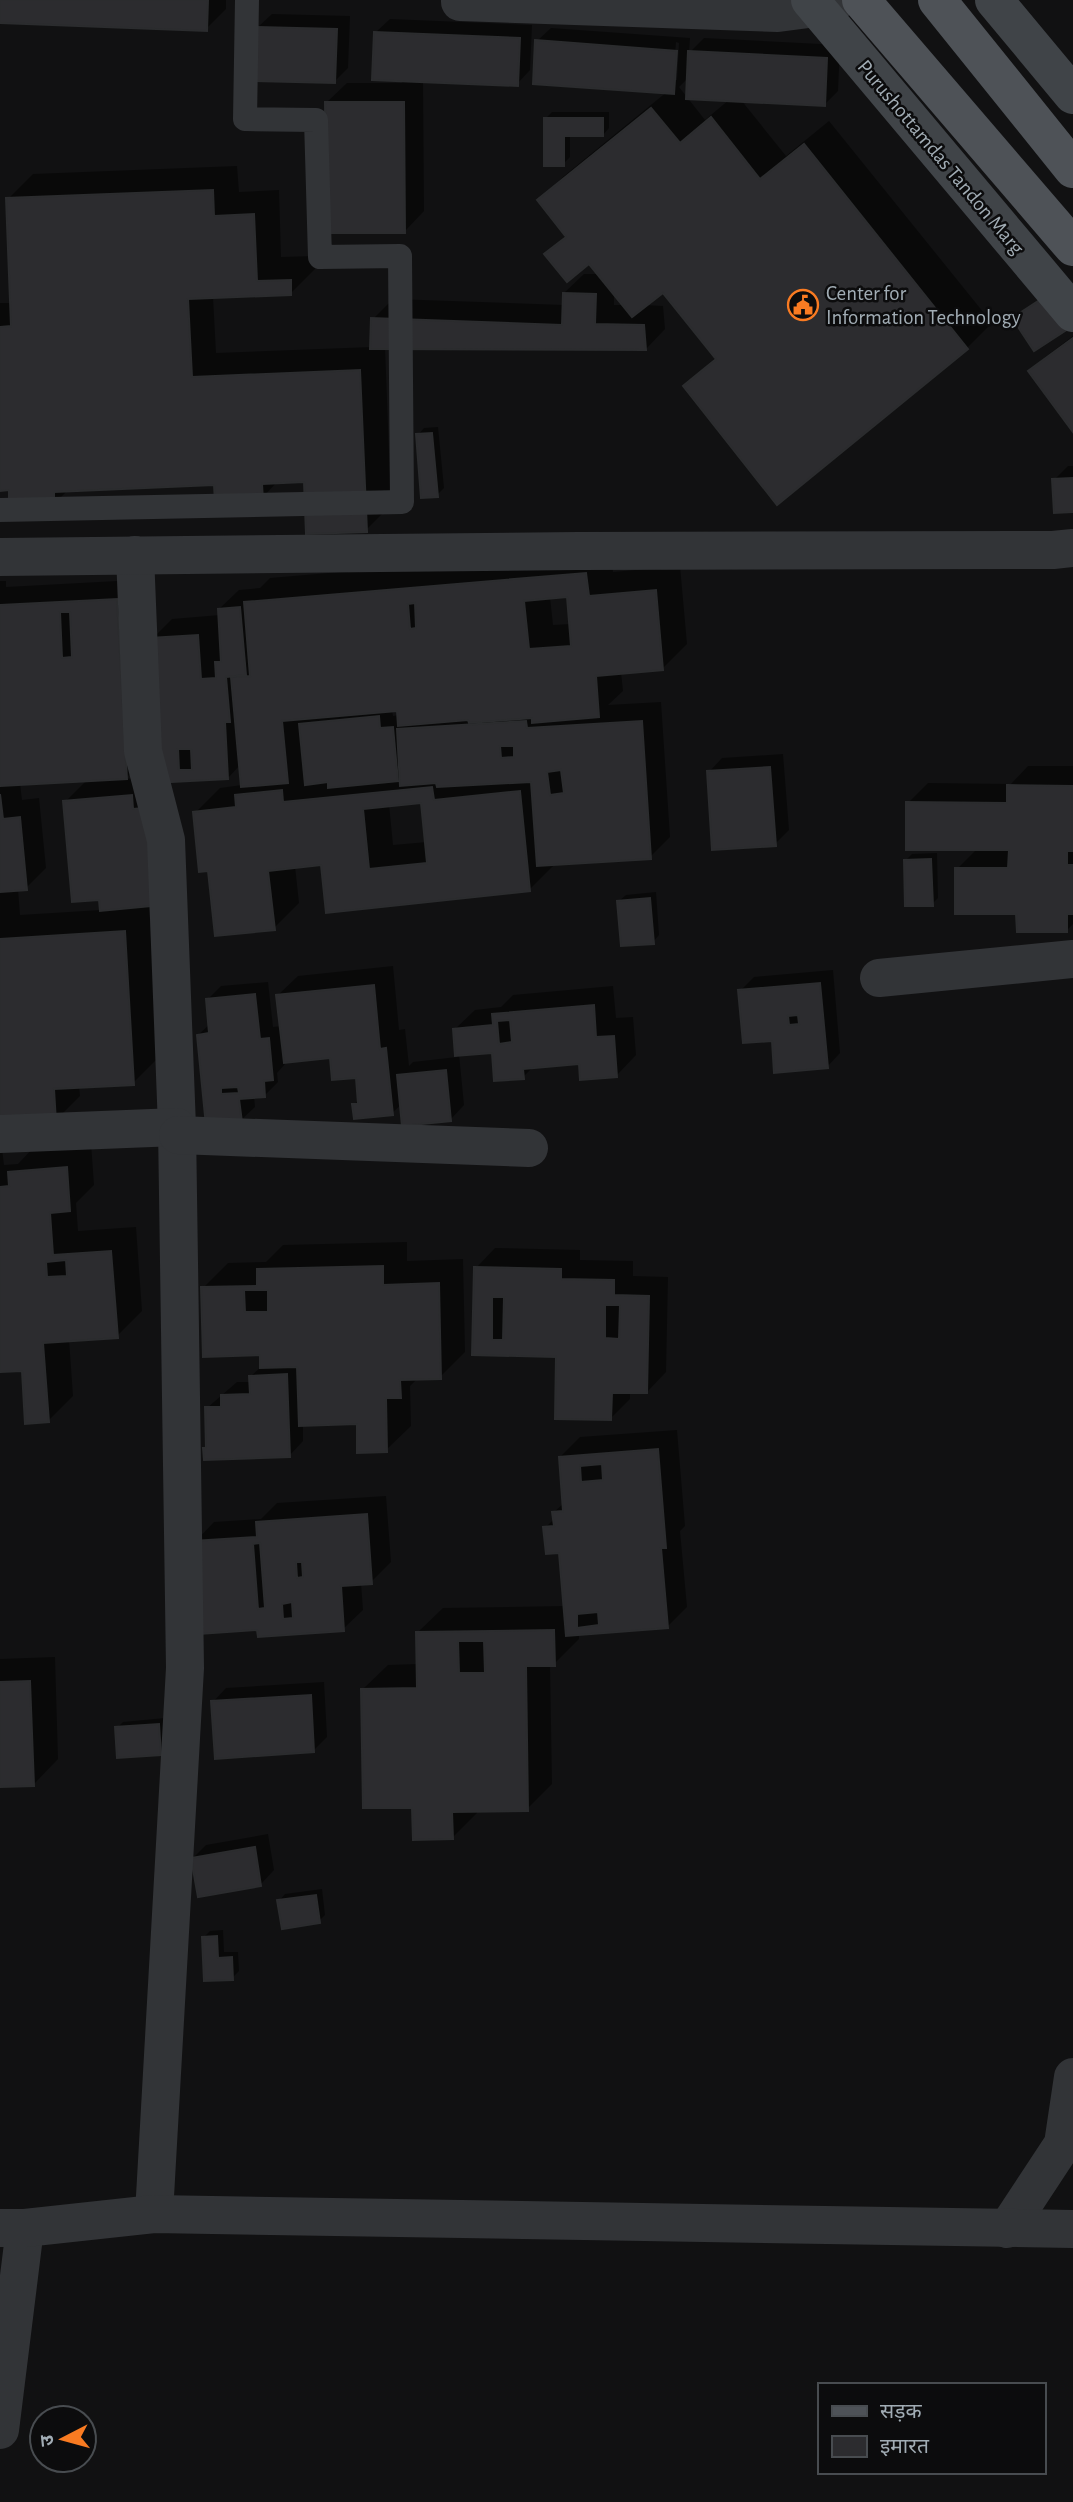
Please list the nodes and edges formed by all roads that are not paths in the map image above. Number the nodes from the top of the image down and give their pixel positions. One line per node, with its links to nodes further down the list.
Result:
1 (247, 0): 11 (lane)
2 (460, 0): 6 (street)
3 (861, 0): 9 (main road)
4 (937, 0): 8 (main road)
5 (994, 0): 7 (main road)
6 (821, 3): 10 (main road, Purushottamdas Tandon Marg)
7 (1073, 95)
8 (1073, 169)
9 (1073, 247)
10 (1073, 313)
11 (0, 510)
12 (1073, 548): 13 (street)
13 (135, 555): 14 (street); 17 (street)
14 (0, 557)
15 (1073, 959): 16 (street)
16 (879, 978)
17 (178, 1131): 18 (street); 19 (street); 21 (street)
18 (0, 1133)
19 (529, 1148)
20 (1073, 2077): 23 (street)
21 (154, 2214): 22 (street); 23 (street)
22 (13, 2228): 25 (street)
23 (1007, 2229): 24 (street)
24 (1073, 2229)
25 (0, 2430)

